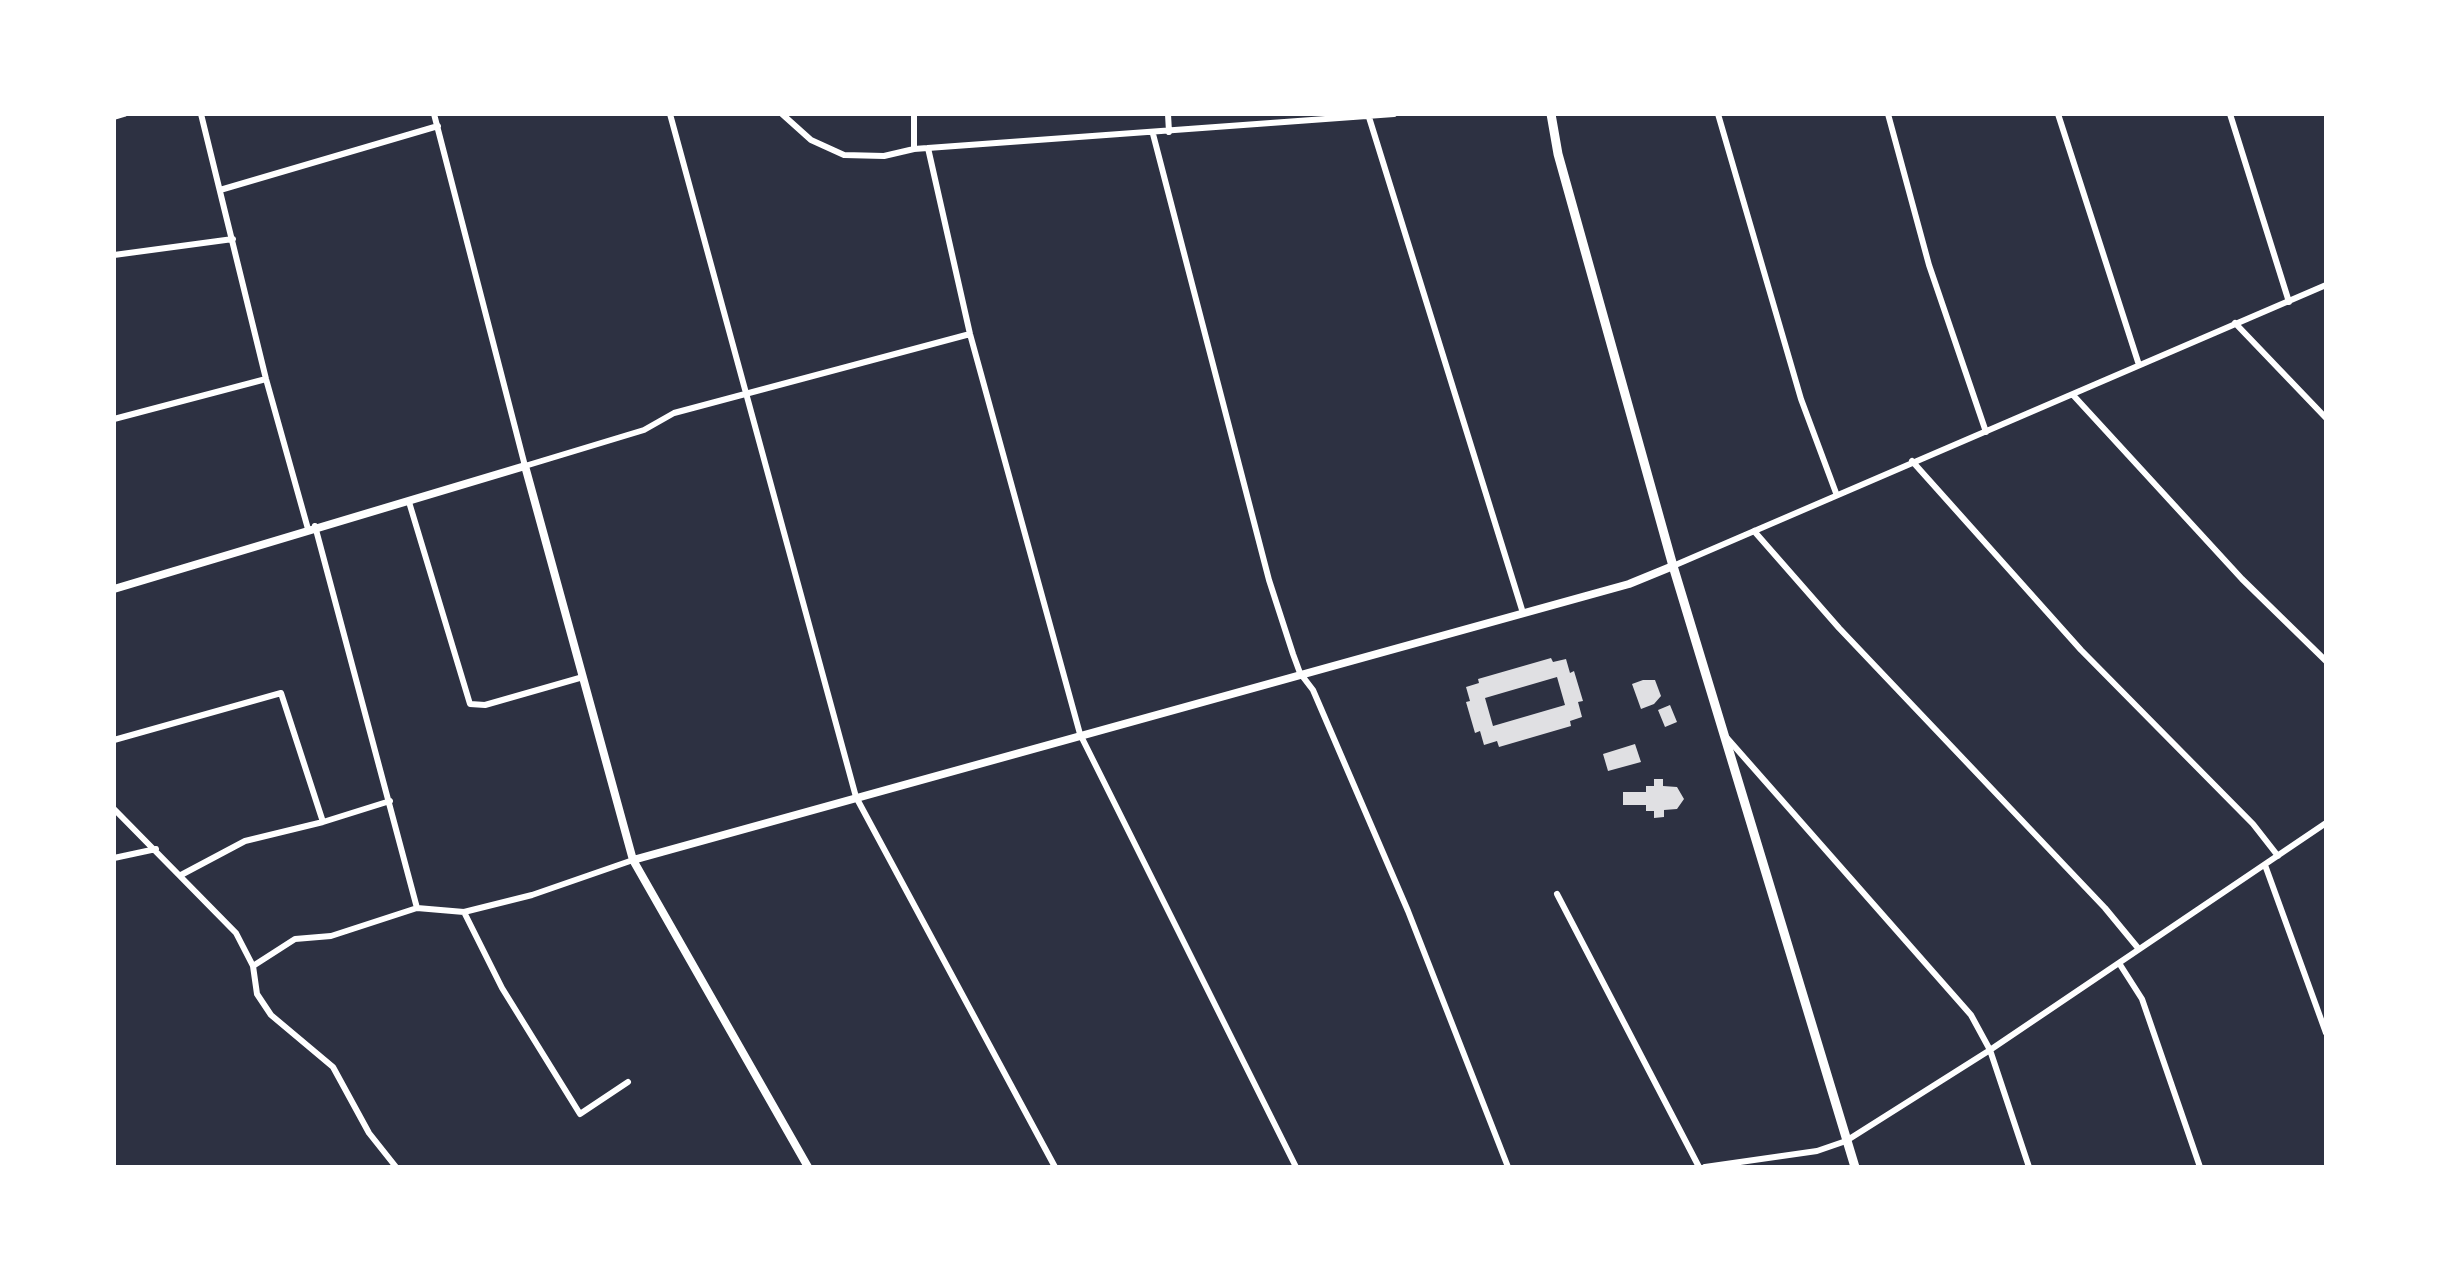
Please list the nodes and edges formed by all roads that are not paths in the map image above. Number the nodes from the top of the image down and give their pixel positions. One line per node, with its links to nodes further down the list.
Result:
1 (124, 114): 15 (street)
2 (201, 114): 21 (street)
3 (434, 114): 16 (street)
4 (670, 114): 30 (street)
5 (782, 114): 20 (street)
6 (914, 114): 20 (street)
7 (1168, 114): 17 (street)
8 (1394, 114): 14 (street)
9 (1551, 114): 41 (main road)
10 (1718, 114): 37 (street)
11 (1888, 114): 34 (street)
12 (2058, 114): 28 (street)
13 (2230, 114): 25 (street)
14 (1369, 115): 17 (street); 43 (street)
15 (114, 117)
16 (438, 126): 21 (street); 36 (street)
17 (1169, 132): 18 (street)
18 (1153, 134): 19 (street); 45 (street)
19 (928, 148): 20 (street); 27 (street)
20 (914, 149)
21 (220, 190): 22 (street)
22 (233, 239): 23 (street); 29 (street)
23 (114, 255)
24 (2326, 285): 25 (street)
25 (2289, 302): 26 (street)
26 (2235, 323): 28 (street); 32 (street)
27 (970, 334): 30 (street); 48 (street)
28 (2139, 365): 31 (street)
29 (266, 379): 33 (street); 39 (street)
30 (747, 394): 36 (street); 50 (street)
31 (2073, 395): 34 (street); 44 (street)
32 (2326, 418)
33 (114, 419)
34 (1986, 432): 35 (street)
35 (1912, 461): 37 (street); 56 (street)
36 (525, 466): 38 (street); 46 (street)
37 (1836, 493): 40 (street)
38 (409, 502): 39 (street); 46 (street)
39 (311, 528): 42 (street); 51 (street)
40 (1754, 531): 41 (street); 64 (street)
41 (1673, 566): 43 (street); 47 (main road)
42 (114, 589)
43 (1523, 613): 45 (street)
44 (2326, 661)
45 (1300, 673): 48 (street); 75 (street)
46 (583, 677): 58 (street)
47 (1721, 731): 68 (street); 70 (main road)
48 (1080, 734): 50 (street); 74 (street)
49 (114, 740): 53 (street)
50 (856, 797): 58 (street); 73 (street)
51 (390, 801): 53 (street); 62 (street)
52 (114, 809): 55 (street)
53 (323, 822): 60 (street)
54 (2326, 823): 56 (street)
55 (156, 849): 57 (street); 60 (street)
56 (2278, 856): 59 (street)
57 (114, 858)
58 (633, 860): 63 (street); 72 (street)
59 (2265, 865): 64 (street); 67 (street)
60 (181, 875): 66 (street)
61 (1557, 894): 76 (street)
62 (417, 908): 63 (street); 66 (street)
63 (464, 912): 69 (street)
64 (2138, 948): 65 (street)
65 (2119, 963): 68 (street); 80 (street)
66 (253, 966): 71 (street)
67 (2326, 1033)
68 (1990, 1050): 70 (street); 79 (street)
69 (628, 1082)
70 (1846, 1141): 77 (street); 78 (main road)
71 (396, 1167)
72 (808, 1167)
73 (1055, 1167)
74 (1296, 1167)
75 (1508, 1167)
76 (1699, 1167)
77 (1705, 1167)
78 (1855, 1167)
79 (2029, 1167)
80 (2200, 1167)

